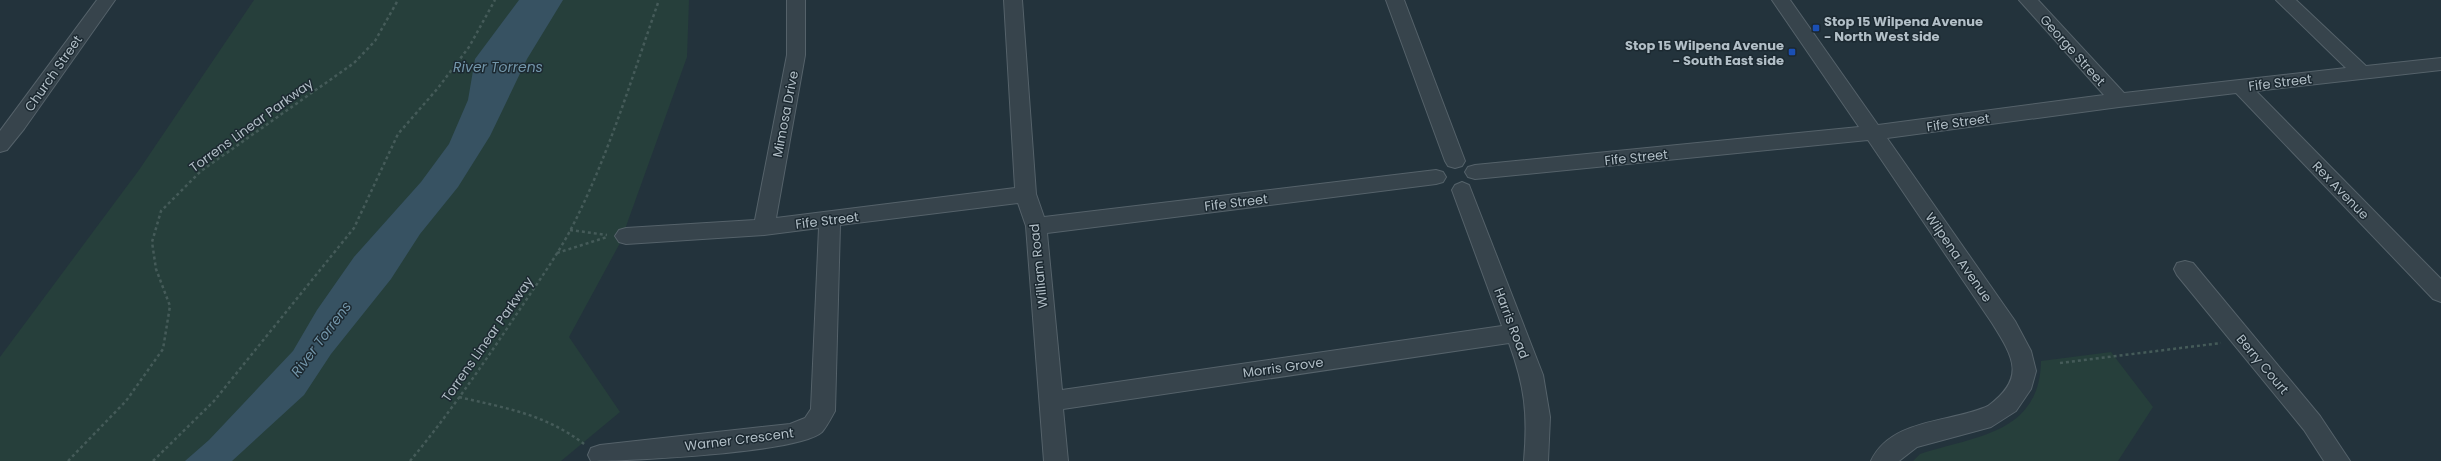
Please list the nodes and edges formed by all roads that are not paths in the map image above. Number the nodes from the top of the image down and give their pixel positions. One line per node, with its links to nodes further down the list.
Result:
1 (106, 0): 13 (street, Church Street)
2 (796, 0): 21 (street, Mimosa Drive)
3 (1013, 0): 18 (street, William Road)
4 (1395, 0): 14 (street)
5 (1782, 0): 12 (street, Wilpena Avenue)
6 (2028, 0): 11 (street, George Street)
7 (2285, 0): 9 (street)
8 (2441, 64): 9 (street, Fife Street)
9 (2361, 72): 10 (street, Fife Street)
10 (2241, 87): 11 (street, Fife Street); 24 (street, Rex Avenue)
11 (2119, 100): 12 (street, Fife Street)
12 (1874, 133): 15 (street, Fife Street); 30 (street, Wilpena Avenue)
13 (0, 145)
14 (1455, 162): 15 (street); 16 (street)
15 (1475, 172): 17 (street)
16 (1436, 177): 17 (street); 20 (street, Fife Street)
17 (1462, 190): 25 (street, Harris Road)
18 (1026, 194): 19 (street, Fife Street); 20 (street, William Road)
19 (830, 220): 21 (street, Fife Street); 27 (street, Warner Crescent)
20 (1036, 226): 26 (street, William Road)
21 (764, 227): 22 (street, Fife Street)
22 (626, 236)
23 (2185, 269): 31 (street, Berry Court)
24 (2441, 293)
25 (1516, 333): 26 (street, Morris Grove); 29 (street, Harris Road)
26 (1050, 401): 28 (street, William Road)
27 (600, 455)
28 (1056, 461)
29 (1536, 461)
30 (1883, 461)
31 (2338, 461)

